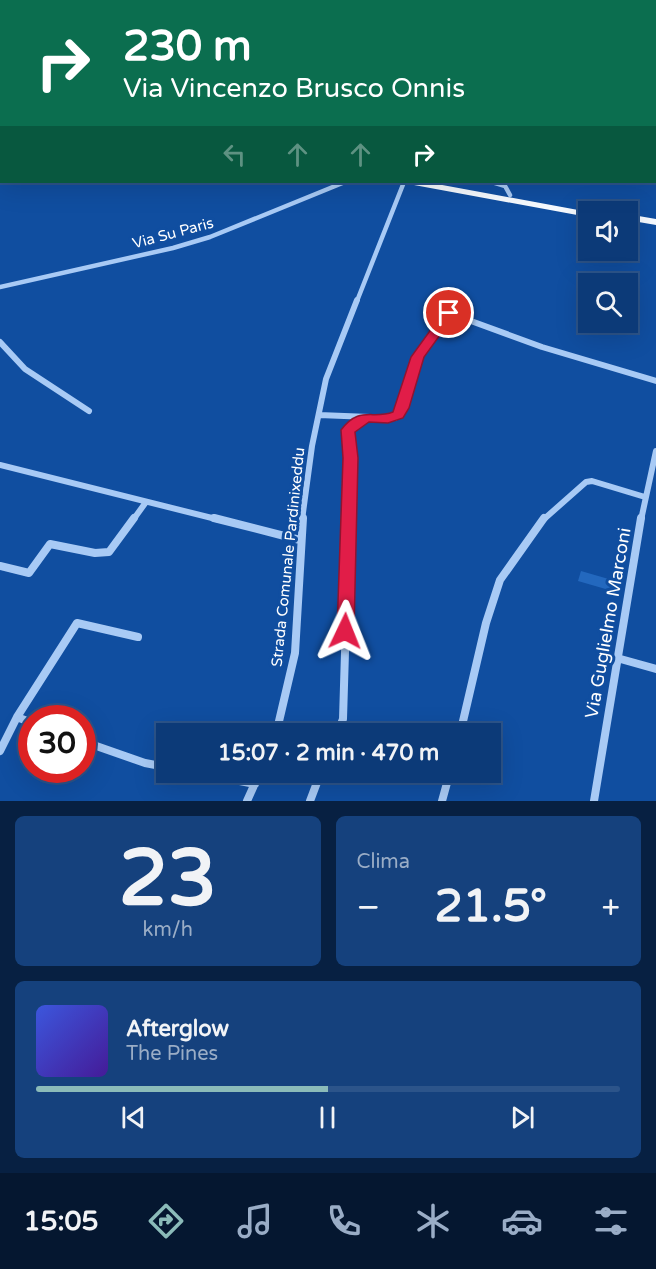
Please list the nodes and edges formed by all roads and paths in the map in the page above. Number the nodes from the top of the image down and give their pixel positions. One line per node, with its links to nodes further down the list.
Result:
1 (343, 183): 11 (street, Via Su Paris)
2 (404, 183): 15 (street, Strada Comunale Pardinixeddu)
3 (419, 183): 8 (main road)
4 (439, 183): 6 (main road)
5 (495, 183): 6 (street)
6 (510, 195): 7 (main road)
7 (578, 208)
8 (578, 212)
9 (638, 221): 10 (main road)
10 (654, 224)
11 (0, 287)
12 (0, 342): 14 (street)
13 (656, 381): 16 (street)
14 (89, 411)
15 (319, 415): 16 (street); 21 (street, Strada Comunale Pardinixeddu)
16 (366, 417): 28 (street)
17 (656, 451): 19 (street, Via Guglielmo Marconi)
18 (0, 465): 20 (street)
19 (645, 496): 24 (street, Via Guglielmo Marconi); 29 (street)
20 (146, 502): 21 (street); 22 (street)
21 (300, 540): 27 (street, Strada Comunale Pardinixeddu)
22 (0, 566)
23 (138, 637): 26 (street)
24 (617, 658): 25 (street); 40 (street, Via Guglielmo Marconi)
25 (656, 669)
26 (17, 717): 31 (street)
27 (279, 723)
28 (341, 723)
29 (463, 723)
30 (96, 746): 32 (street)
31 (0, 751)
32 (156, 765)
33 (250, 783): 36 (street)
34 (317, 783): 38 (street)
35 (447, 783): 39 (street)
36 (255, 784): 37 (street)
37 (248, 801)
38 (310, 801)
39 (442, 801)
40 (594, 801)

